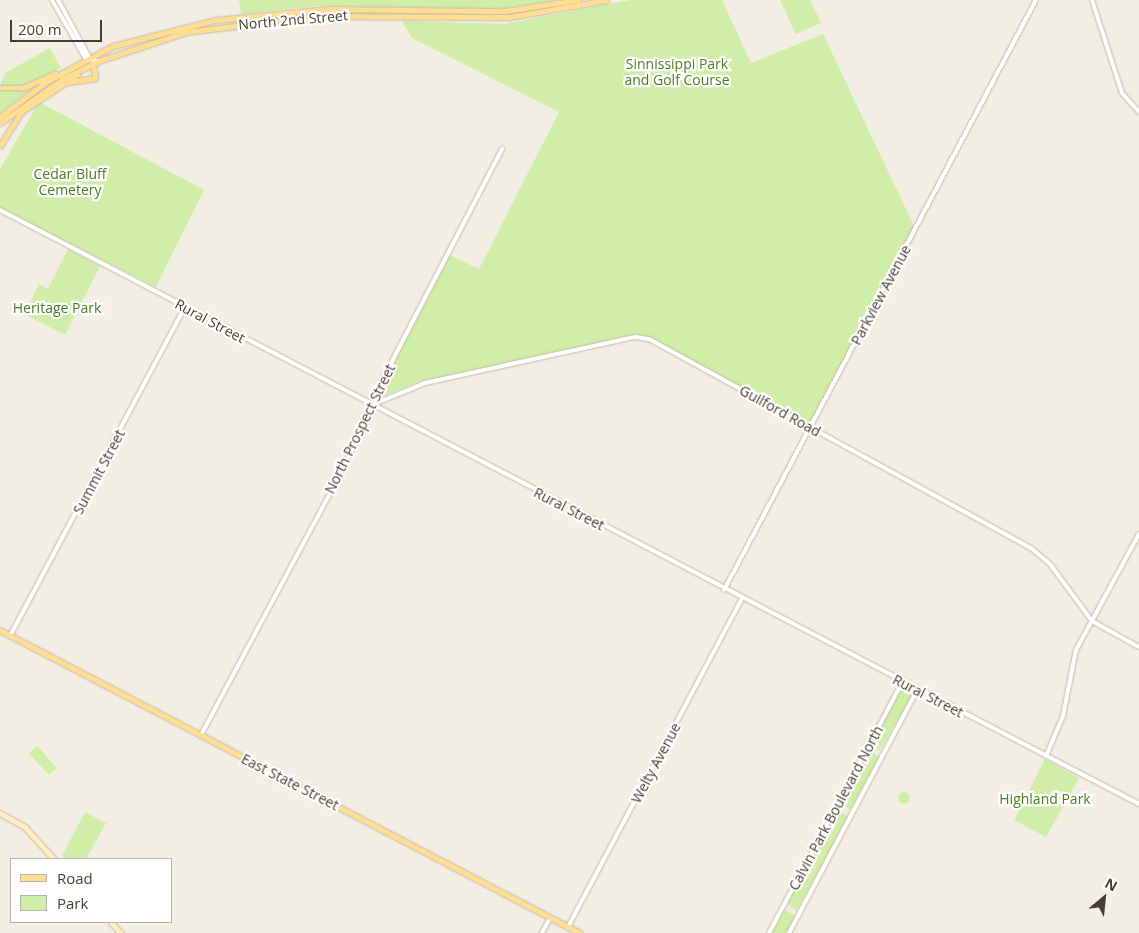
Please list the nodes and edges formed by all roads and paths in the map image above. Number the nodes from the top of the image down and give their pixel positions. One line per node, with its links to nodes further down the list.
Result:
1 (52, 0): 7 (street)
2 (58, 0): 7 (street)
3 (578, 0): 7 (main road, North 2nd Street)
4 (607, 0): 7 (main road, North 2nd Street)
5 (1036, 0): 19 (street, Parkview Avenue)
6 (1092, 0): 11 (street)
7 (90, 60): 8 (main road, North 2nd Street); 10 (main road); 10 (main road); 13 (main road, North 2nd Street)
8 (79, 63): 9 (main road); 12 (main road, North 2nd Street)
9 (0, 88)
10 (48, 93): 14 (main road)
11 (1139, 112)
12 (0, 117)
13 (0, 123)
14 (0, 146)
15 (502, 149): 18 (street, North Prospect Street)
16 (0, 210): 17 (street, Rural Street)
17 (185, 308): 18 (street, Rural Street); 25 (street, Summit Street)
18 (372, 405): 19 (street, Guilford Road); 21 (street, Rural Street); 29 (street, North Prospect Street)
19 (811, 428): 21 (street, Parkview Avenue); 23 (street, Guilford Road)
20 (1139, 534): 23 (street)
21 (724, 590): 22 (street, Rural Street)
22 (742, 599): 27 (street, Rural Street); 36 (street, Welty Avenue)
23 (1092, 621): 26 (street, Guilford Road); 30 (street)
24 (0, 630): 25 (main road, East State Street)
25 (10, 636): 29 (main road, East State Street)
26 (1139, 647)
27 (902, 683): 28 (street, Rural Street); 40 (street, Calvin Park Boulevard North)
28 (917, 690): 30 (street, Rural Street); 41 (street, Calvin Park Boulevard North)
29 (201, 735): 34 (main road, East State Street)
30 (1046, 756): 31 (street, Rural Street)
31 (1139, 804)
32 (0, 812): 33 (main road)
33 (53, 858)
34 (550, 918): 36 (main road, East State Street); 38 (street)
35 (112, 923): 37 (main road)
36 (568, 927): 39 (main road, East State Street)
37 (121, 933)
38 (542, 933)
39 (580, 933)
40 (769, 933)
41 (789, 933)

